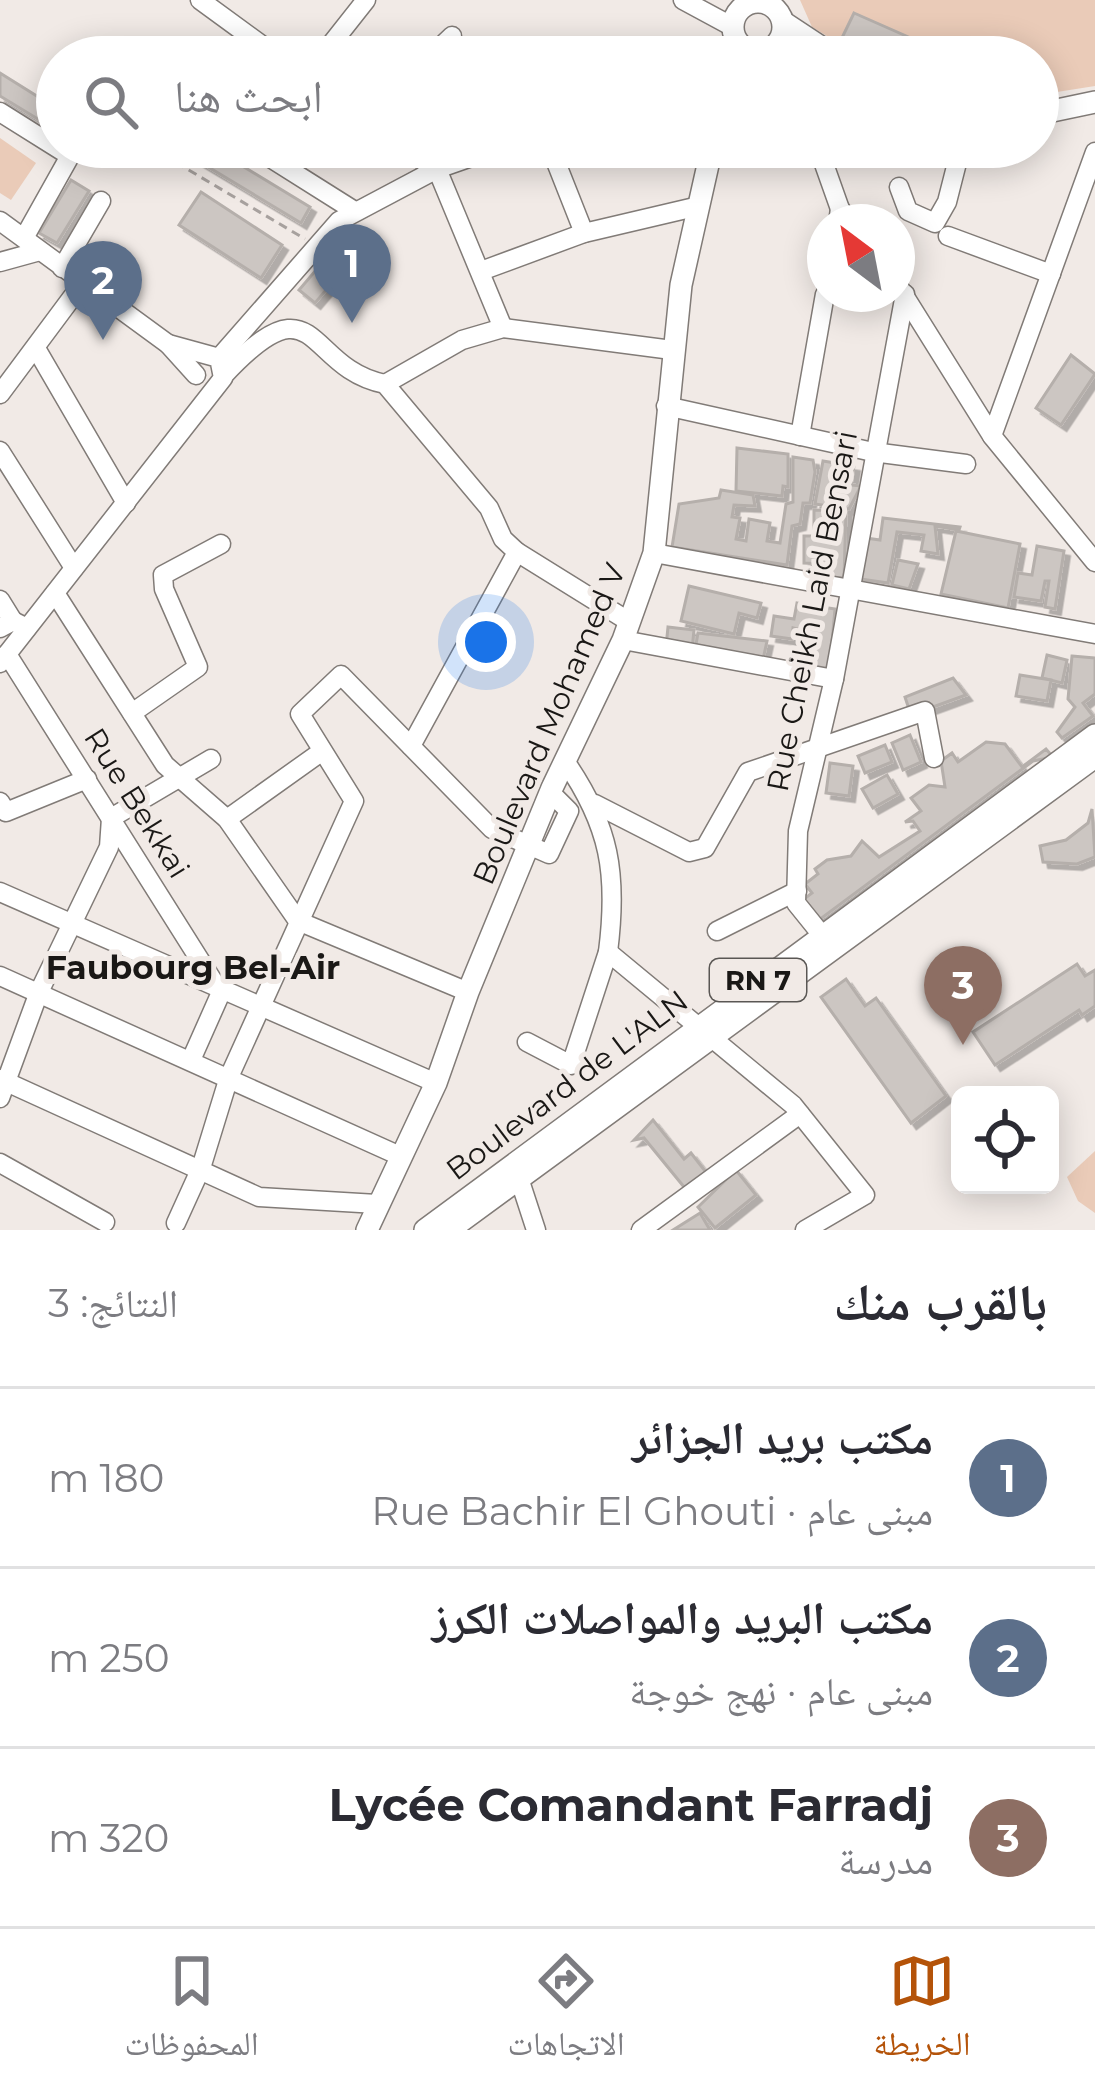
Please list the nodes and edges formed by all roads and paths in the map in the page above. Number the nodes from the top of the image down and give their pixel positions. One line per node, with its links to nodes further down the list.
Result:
1 (200, 0): 5 (street)
2 (366, 0): 6 (street)
3 (683, 0): 4 (street)
4 (744, 25): 7 (main road)
5 (249, 36)
6 (338, 36)
7 (774, 36)
8 (1095, 102): 9 (main road)
9 (1059, 110)
10 (0, 112): 11 (street)
11 (36, 132)
12 (1095, 152): 35 (street)
13 (66, 168): 30 (street)
14 (185, 168): 31 (path)
15 (286, 168): 26 (street)
16 (440, 168): 21 (street)
17 (558, 168): 28 (street)
18 (707, 168): 25 (main road, Boulevard Mohamed V)
19 (825, 168): 24 (street)
20 (956, 168): 22 (street)
21 (437, 169): 26 (street); 34 (street)
22 (899, 187)
23 (101, 201): 33 (street)
24 (838, 204)
25 (698, 206): 28 (street); 43 (main road, Boulevard Mohamed V)
26 (353, 210): 31 (street)
27 (0, 221): 30 (street)
28 (584, 233): 34 (street)
29 (948, 236): 35 (street)
30 (32, 245): 32 (street); 33 (street)
31 (317, 246): 44 (street)
32 (0, 262)
33 (62, 268): 36 (street)
34 (481, 272): 40 (street)
35 (1051, 274): 51 (street)
36 (82, 284): 41 (street); 42 (street)
37 (822, 312): 50 (street)
38 (897, 312): 53 (street, Rue Cheikh Laid Bensari)
39 (915, 312): 51 (street)
40 (503, 328): 43 (street); 46 (street)
41 (168, 344): 44 (street); 45 (street)
42 (37, 350): 47 (street); 55 (street)
43 (672, 350): 48 (main road, Boulevard Mohamed V)
44 (219, 367): 45 (street); 46 (street); 49 (street)
45 (198, 378): 49 (street)
46 (385, 384): 57 (street)
47 (0, 394)
48 (666, 406): 50 (street); 58 (main road, Boulevard Mohamed V)
49 (188, 424): 55 (street)
50 (800, 436): 53 (street)
51 (992, 436): 59 (street)
52 (0, 451): 60 (street)
53 (873, 452): 54 (street); 61 (street, Rue Cheikh Laid Bensari)
54 (966, 464)
55 (126, 503): 60 (street)
56 (221, 544): 69 (street)
57 (517, 553): 65 (street); 71 (street)
58 (653, 554): 61 (street); 65 (main road, Boulevard Mohamed V)
59 (1095, 562)
60 (74, 568): 62 (street)
61 (849, 590): 66 (street); 68 (street, Rue Cheikh Laid Bensari)
62 (55, 593): 64 (street); 69 (street)
63 (0, 600): 64 (street)
64 (14, 626): 67 (street)
65 (626, 631): 68 (street); 77 (main road, Boulevard Mohamed V)
66 (1095, 634)
67 (4, 658): 79 (street, Rue Bekkai)
68 (834, 680): 72 (street, Rue Cheikh Laid Bensari)
69 (132, 713): 78 (street)
70 (1095, 735): 90 (main road, Boulevard de L'ALN / RN 7)
71 (411, 746): 73 (street); 84 (street)
72 (819, 748): 75 (street); 81 (street); 85 (street, Rue Cheikh Laid Bensari)
73 (321, 752): 83 (street); 88 (street)
74 (1095, 757): 97 (main road, Boulevard de L'ALN / RN 7)
75 (934, 758)
76 (212, 759): 78 (street)
77 (565, 761): 81 (street); 84 (main road, Boulevard Mohamed V)
78 (183, 776): 82 (street); 83 (street)
79 (86, 779): 80 (street); 82 (street, Rue Bekkai)
80 (0, 802)
81 (595, 804): 91 (street)
82 (111, 818): 87 (street); 93 (street, Rue Bekkai)
83 (227, 818): 88 (street)
84 (529, 845): 95 (main road, Boulevard Mohamed V)
85 (796, 891): 89 (street); 90 (street)
86 (0, 892): 87 (street)
87 (70, 921): 93 (street); 94 (street)
88 (298, 921): 95 (street); 96 (street)
89 (717, 931)
90 (821, 934): 97 (main road, Boulevard de L'ALN / RN 7)
91 (608, 952): 97 (street); 98 (street)
92 (0, 976): 94 (street)
93 (219, 986): 96 (street); 99 (street)
94 (39, 992): 99 (street); 102 (street)
95 (467, 992): 101 (main road, Boulevard Mohamed V)
96 (263, 1005): 100 (street); 101 (street)
97 (701, 1033): 103 (street); 107 (main road, Boulevard de L'ALN / RN 7); 112 (main road, Boulevard de L'ALN / RN 7)
98 (527, 1042)
99 (191, 1060): 100 (street)
100 (229, 1077): 104 (street); 106 (street)
101 (436, 1083): 104 (main road, Boulevard Mohamed V)
102 (2, 1086): 106 (street)
103 (800, 1114): 115 (street); 116 (street)
104 (400, 1156): 108 (main road, Boulevard Mohamed V)
105 (0, 1163): 109 (street)
106 (201, 1168): 108 (street); 110 (street)
107 (518, 1175): 113 (main road, Boulevard de L'ALN / RN 7); 114 (street)
108 (377, 1204): 111 (main road, Boulevard Mohamed V)
109 (105, 1222)
110 (176, 1223)
111 (367, 1230)
112 (425, 1230)
113 (449, 1230)
114 (536, 1230)
115 (641, 1230)
116 (805, 1230)

